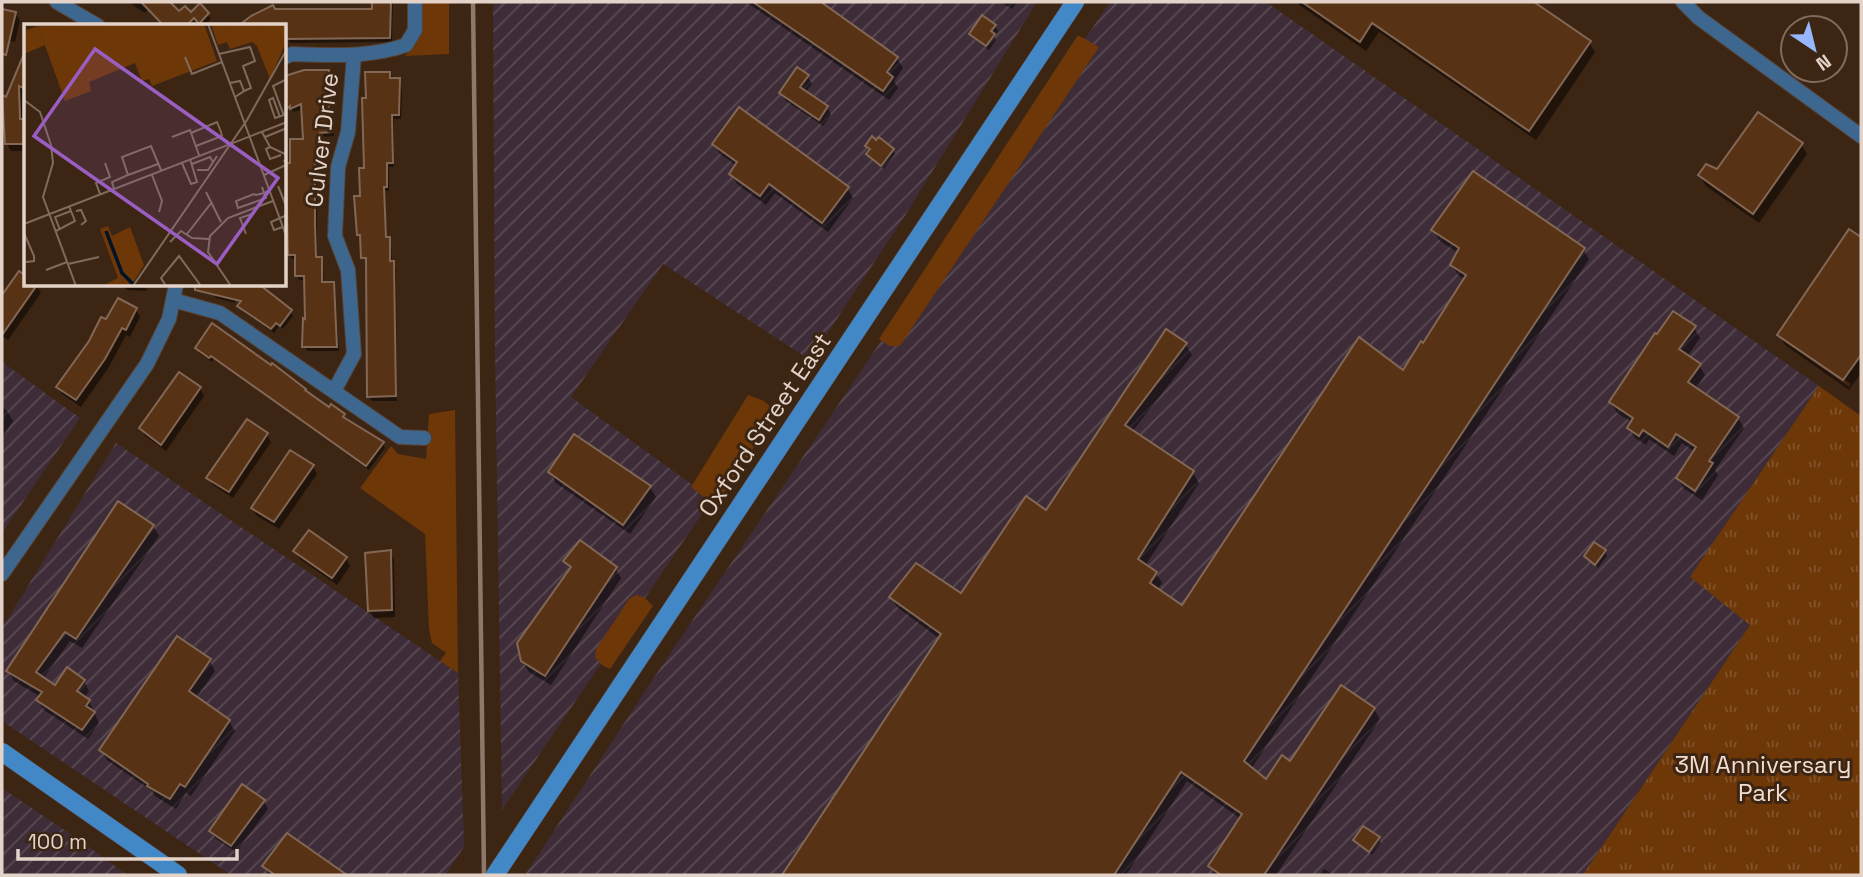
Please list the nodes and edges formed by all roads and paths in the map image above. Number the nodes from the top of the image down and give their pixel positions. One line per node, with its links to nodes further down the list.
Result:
1 (57, 2): 5 (street)
2 (415, 2): 6 (street, Culver Drive)
3 (1075, 2): 15 (main road, Oxford Street East)
4 (1683, 2): 8 (street)
5 (95, 24)
6 (354, 55): 7 (street, Culver Drive); 10 (street, Culver Drive)
7 (287, 56)
8 (1861, 136)
9 (175, 293): 10 (street); 12 (street)
10 (334, 391): 11 (street)
11 (424, 438)
12 (2, 574)
13 (2, 752): 14 (main road)
14 (178, 875)
15 (495, 875)

